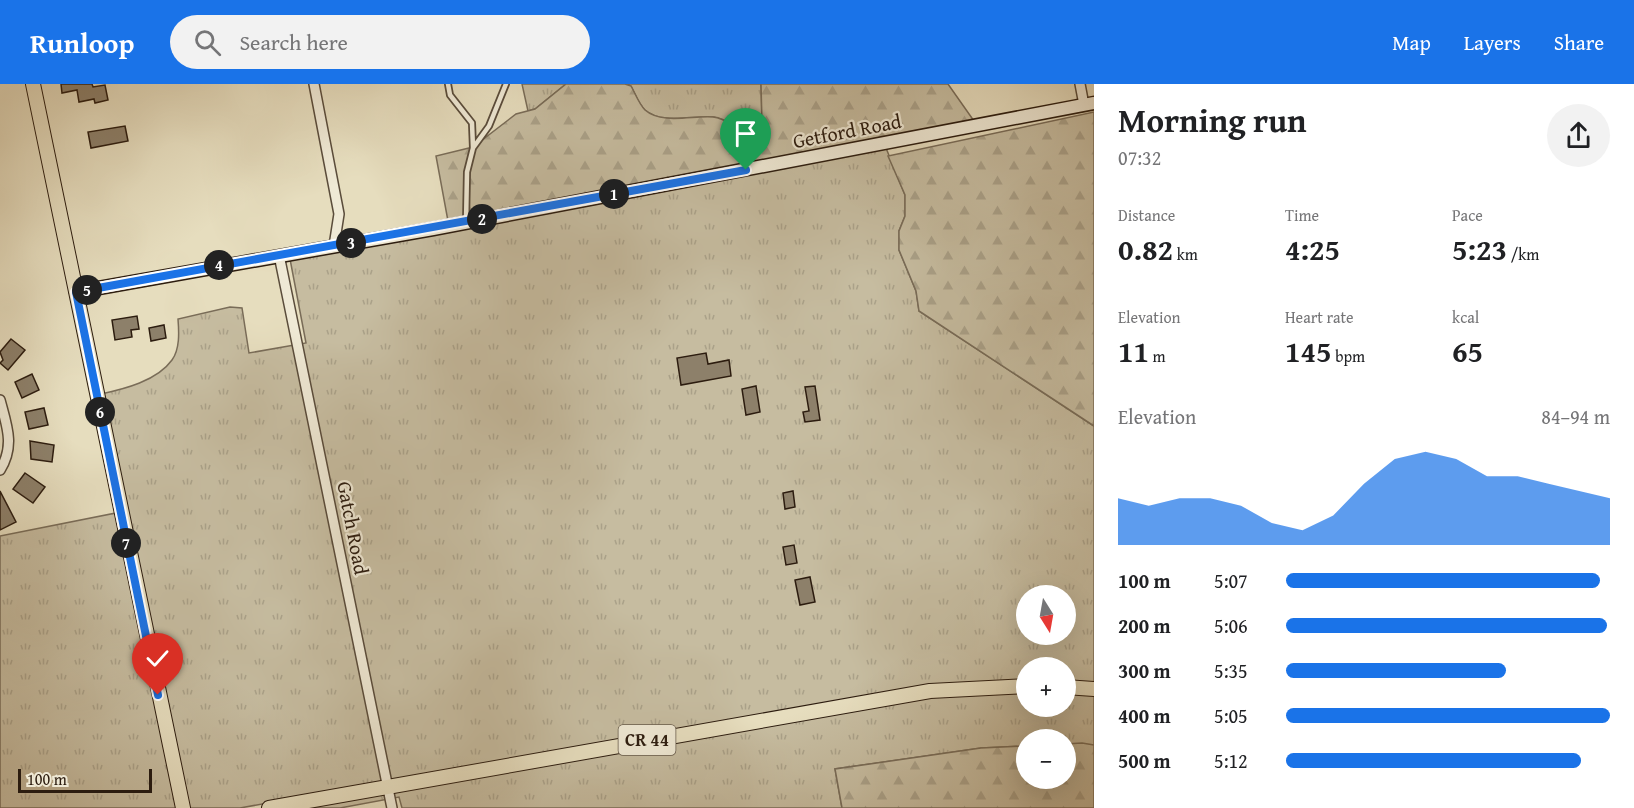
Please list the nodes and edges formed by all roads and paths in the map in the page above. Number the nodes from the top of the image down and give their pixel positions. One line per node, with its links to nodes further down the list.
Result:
1 (33, 84): 11 (main road)
2 (314, 84): 9 (street)
3 (448, 84): 7 (lane)
4 (506, 84): 7 (lane)
5 (1080, 84): 6 (street)
6 (1089, 104): 8 (street, Getford Road)
7 (473, 148): 8 (lane)
8 (466, 223): 9 (street, Getford Road)
9 (334, 246): 10 (street, Getford Road)
10 (279, 255): 11 (street, Getford Road); 17 (street, Gatch Road)
11 (76, 292): 18 (main road)
12 (0, 400): 13 (street)
13 (0, 470)
14 (1016, 687): 17 (main road, CR 44)
15 (1076, 688): 16 (main road)
16 (1094, 689)
17 (387, 786): 19 (main road, CR 44); 20 (street, Gatch Road)
18 (183, 808)
19 (269, 808)
20 (392, 808)

